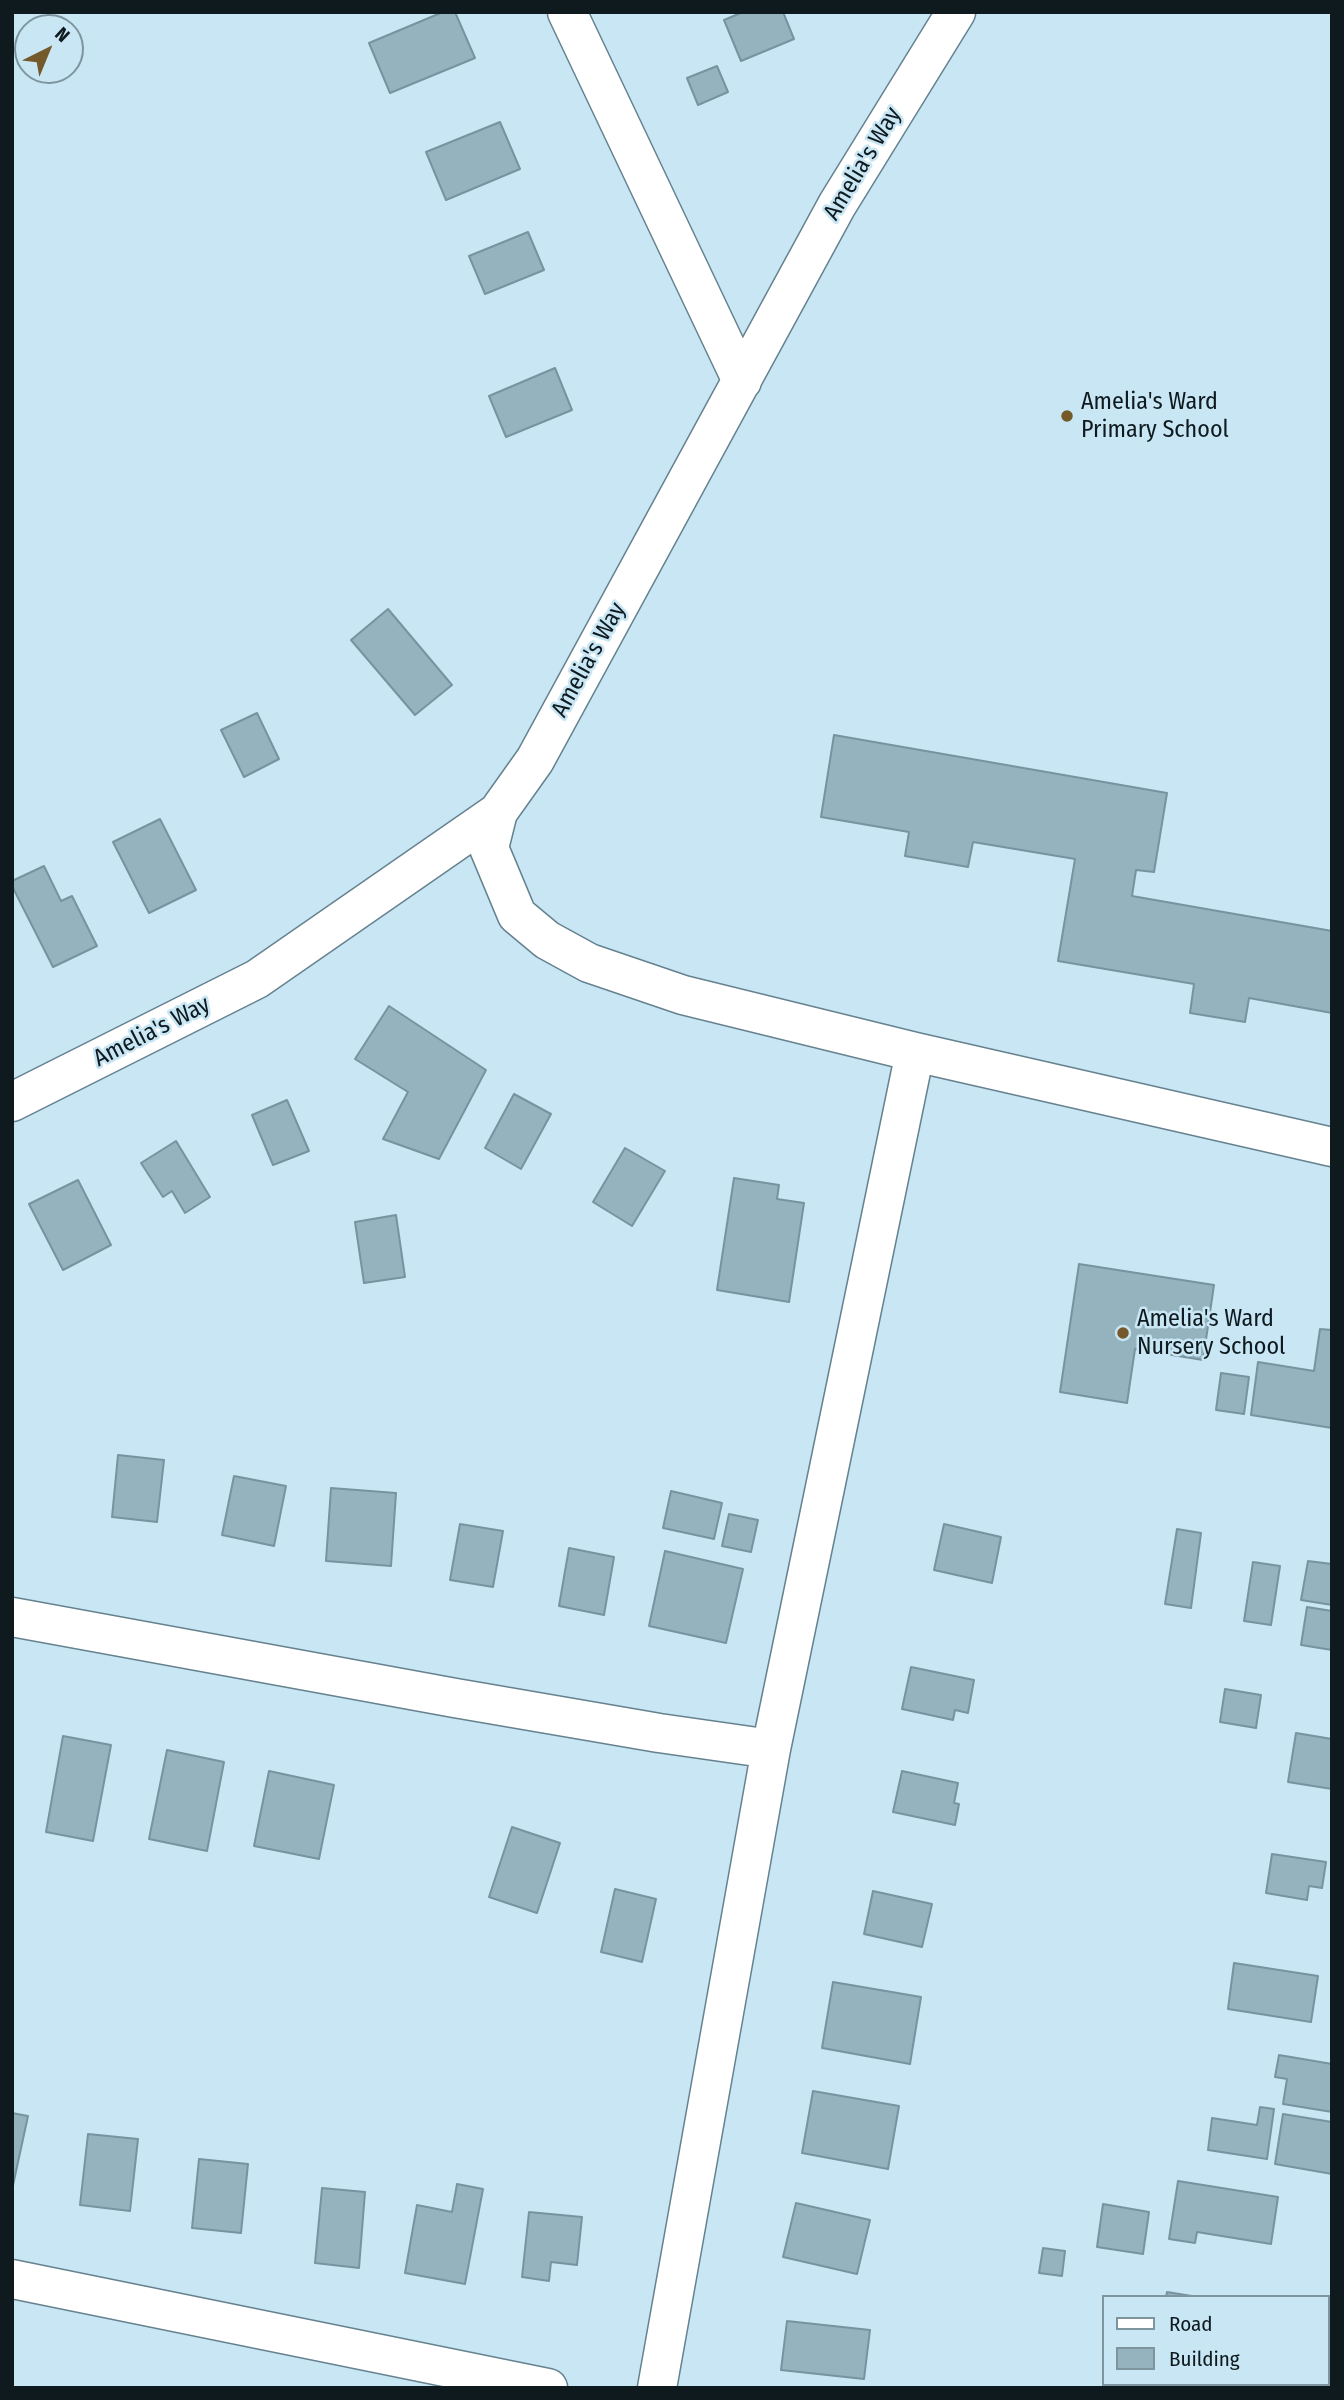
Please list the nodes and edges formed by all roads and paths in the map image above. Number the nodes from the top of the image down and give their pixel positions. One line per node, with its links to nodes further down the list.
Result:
1 (566, 12): 3 (street)
2 (956, 12): 3 (street, Amelia's Way)
3 (741, 381): 4 (street, Amelia's Way)
4 (498, 812): 5 (street); 6 (street, Amelia's Way)
5 (915, 1052): 7 (street); 9 (street)
6 (12, 1102)
7 (1332, 1147)
8 (12, 1617): 9 (street)
9 (771, 1749): 12 (street)
10 (12, 2280): 11 (street)
11 (548, 2388)
12 (657, 2388)

